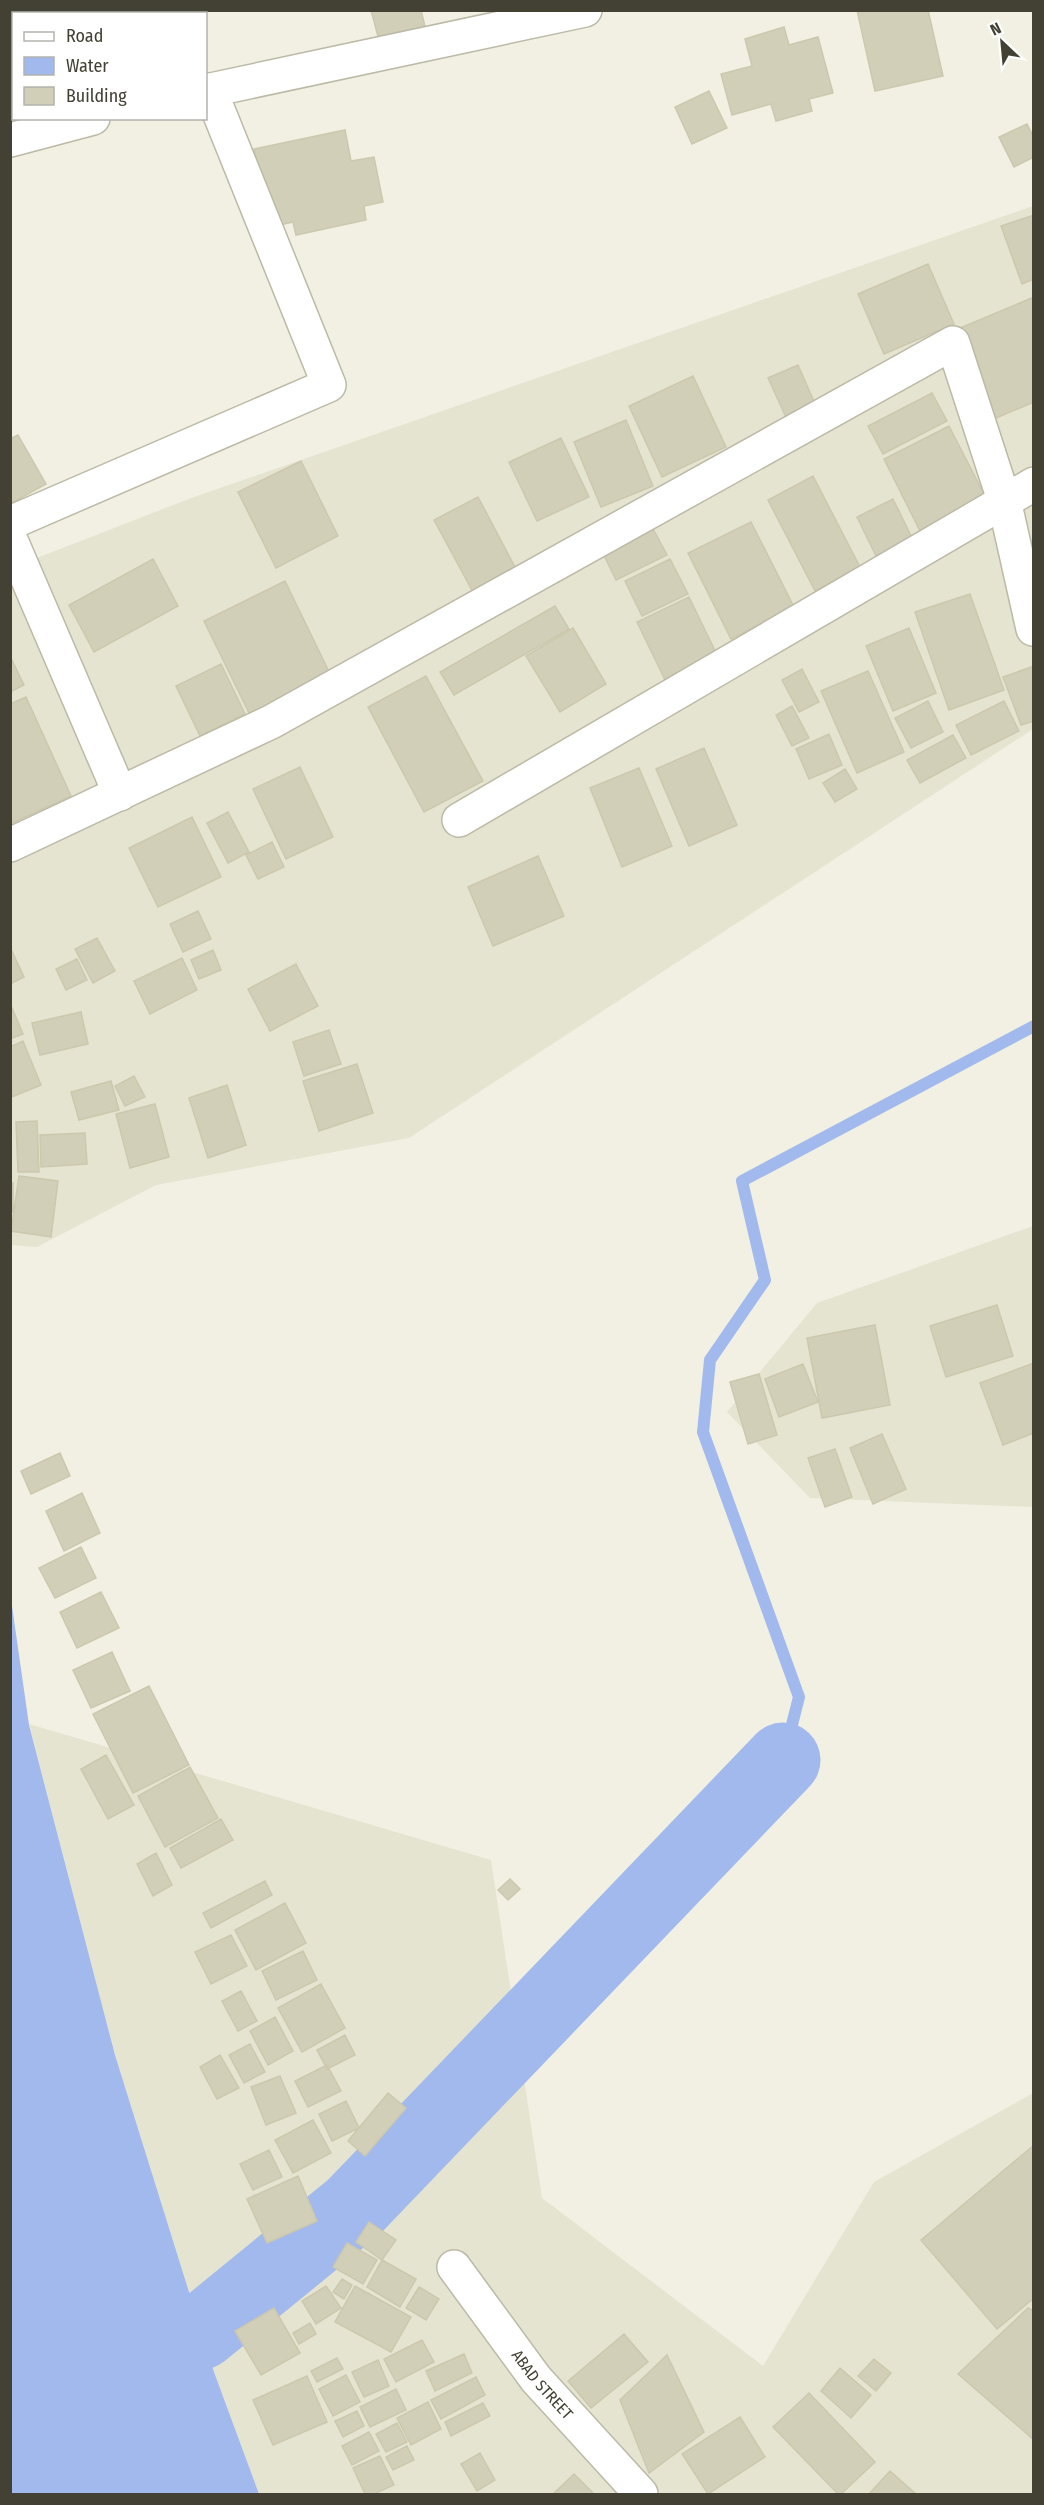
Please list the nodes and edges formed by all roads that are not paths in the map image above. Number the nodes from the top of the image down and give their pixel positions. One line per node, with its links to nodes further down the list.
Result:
1 (585, 10): 2 (street)
2 (208, 91): 7 (street)
3 (85, 120): 4 (street)
4 (10, 140)
5 (1034, 484): 6 (street)
6 (1004, 500): 9 (street); 10 (street); 11 (street)
7 (10, 523)
8 (10, 538): 10 (street)
9 (1033, 629)
10 (120, 794): 12 (street)
11 (459, 820)
12 (10, 845)
13 (454, 2267): 14 (street, ABAD STREET)
14 (641, 2494)

